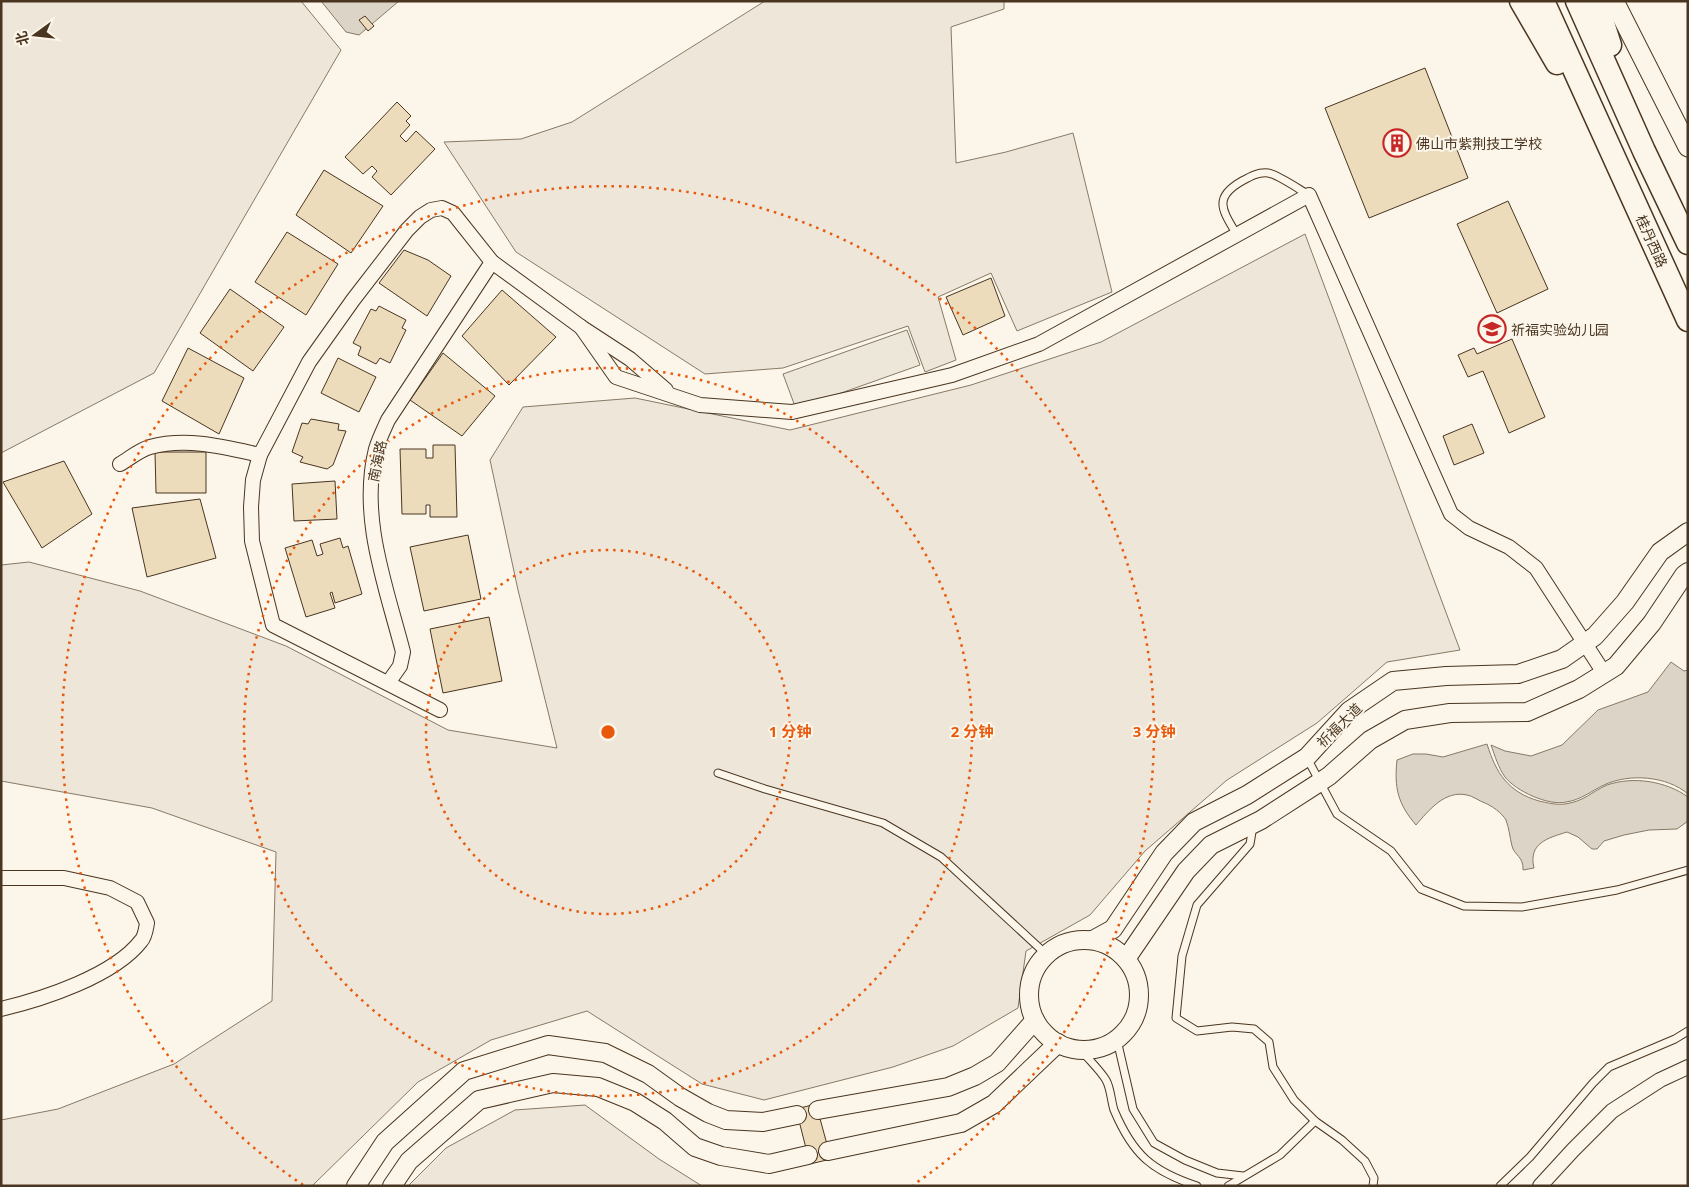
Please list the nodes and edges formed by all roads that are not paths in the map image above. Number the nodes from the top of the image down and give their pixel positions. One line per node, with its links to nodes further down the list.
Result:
1 (1521, 1): 8 (highway)
2 (1543, 1): 8 (highway)
3 (1577, 1): 7 (highway)
4 (1596, 1): 7 (highway)
5 (1614, 1): 6 (main road)
6 (1688, 147)
7 (1644, 151): 11 (highway)
8 (1616, 162): 13 (highway, 桂丹西路)
9 (1309, 195): 10 (street); 10 (lane); 20 (street)
10 (1237, 235): 15 (street)
11 (1688, 243)
12 (492, 262): 14 (street); 16 (street); 22 (street, 南海路)
13 (1688, 320)
14 (581, 327): 15 (street); 15 (street)
15 (670, 394)
16 (260, 455): 17 (street); 22 (street)
17 (120, 464)
18 (1688, 532): 20 (street, 祈福大道)
19 (1688, 572): 21 (street)
20 (1585, 643): 21 (street); 24 (street, 祈福大道)
21 (1604, 673): 26 (street)
22 (388, 684): 23 (street)
23 (440, 710)
24 (1307, 757): 26 (lane); 30 (street, 祈福大道)
25 (718, 773): 31 (lane)
26 (1320, 782): 27 (street); 28 (lane)
27 (1254, 824): 32 (street); 42 (lane)
28 (1688, 870)
29 (1, 878): 33 (street)
30 (1093, 940): 31 (street); 32 (street)
31 (1047, 954): 34 (street)
32 (1126, 959): 36 (street)
33 (1, 1009)
34 (1034, 1020): 37 (street); 40 (street)
35 (1688, 1031): 51 (lane)
36 (1117, 1040): 38 (street); 45 (lane)
37 (1058, 1043): 38 (street); 43 (street)
38 (1081, 1050): 48 (lane)
39 (1688, 1068): 52 (street)
40 (818, 1110)
41 (798, 1114): 46 (street)
42 (1315, 1121): 45 (lane); 50 (lane)
43 (828, 1151)
44 (808, 1155): 47 (street)
45 (1243, 1176): 49 (lane)
46 (356, 1186)
47 (392, 1186)
48 (1197, 1186)
49 (1228, 1186)
50 (1373, 1186)
51 (1500, 1186)
52 (1540, 1186)

